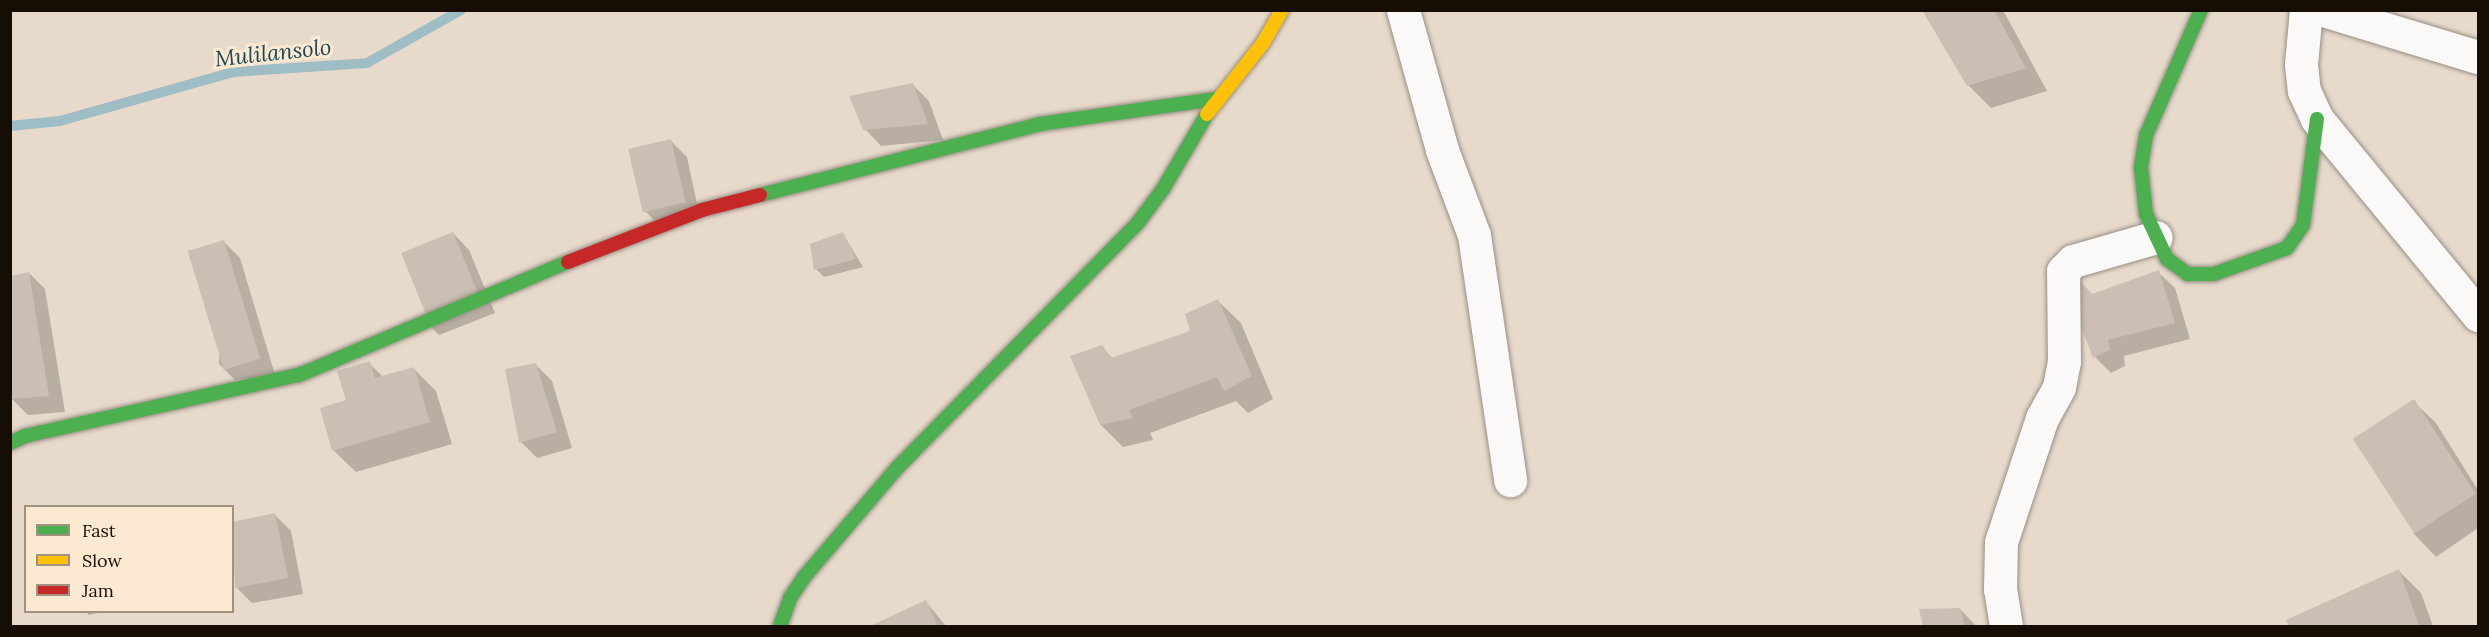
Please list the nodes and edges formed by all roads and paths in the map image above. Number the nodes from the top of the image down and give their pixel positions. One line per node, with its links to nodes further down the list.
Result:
1 (1282, 10): 7 (street)
2 (1403, 10): 12 (street)
3 (2201, 10): 9 (street)
4 (2306, 10): 8 (street)
5 (2323, 10): 6 (street)
6 (2478, 57)
7 (1216, 99): 11 (street); 13 (street)
8 (2317, 119): 9 (street); 10 (street)
9 (2156, 237): 14 (street)
10 (2478, 315)
11 (10, 443)
12 (1510, 480)
13 (780, 627)
14 (2006, 627)

